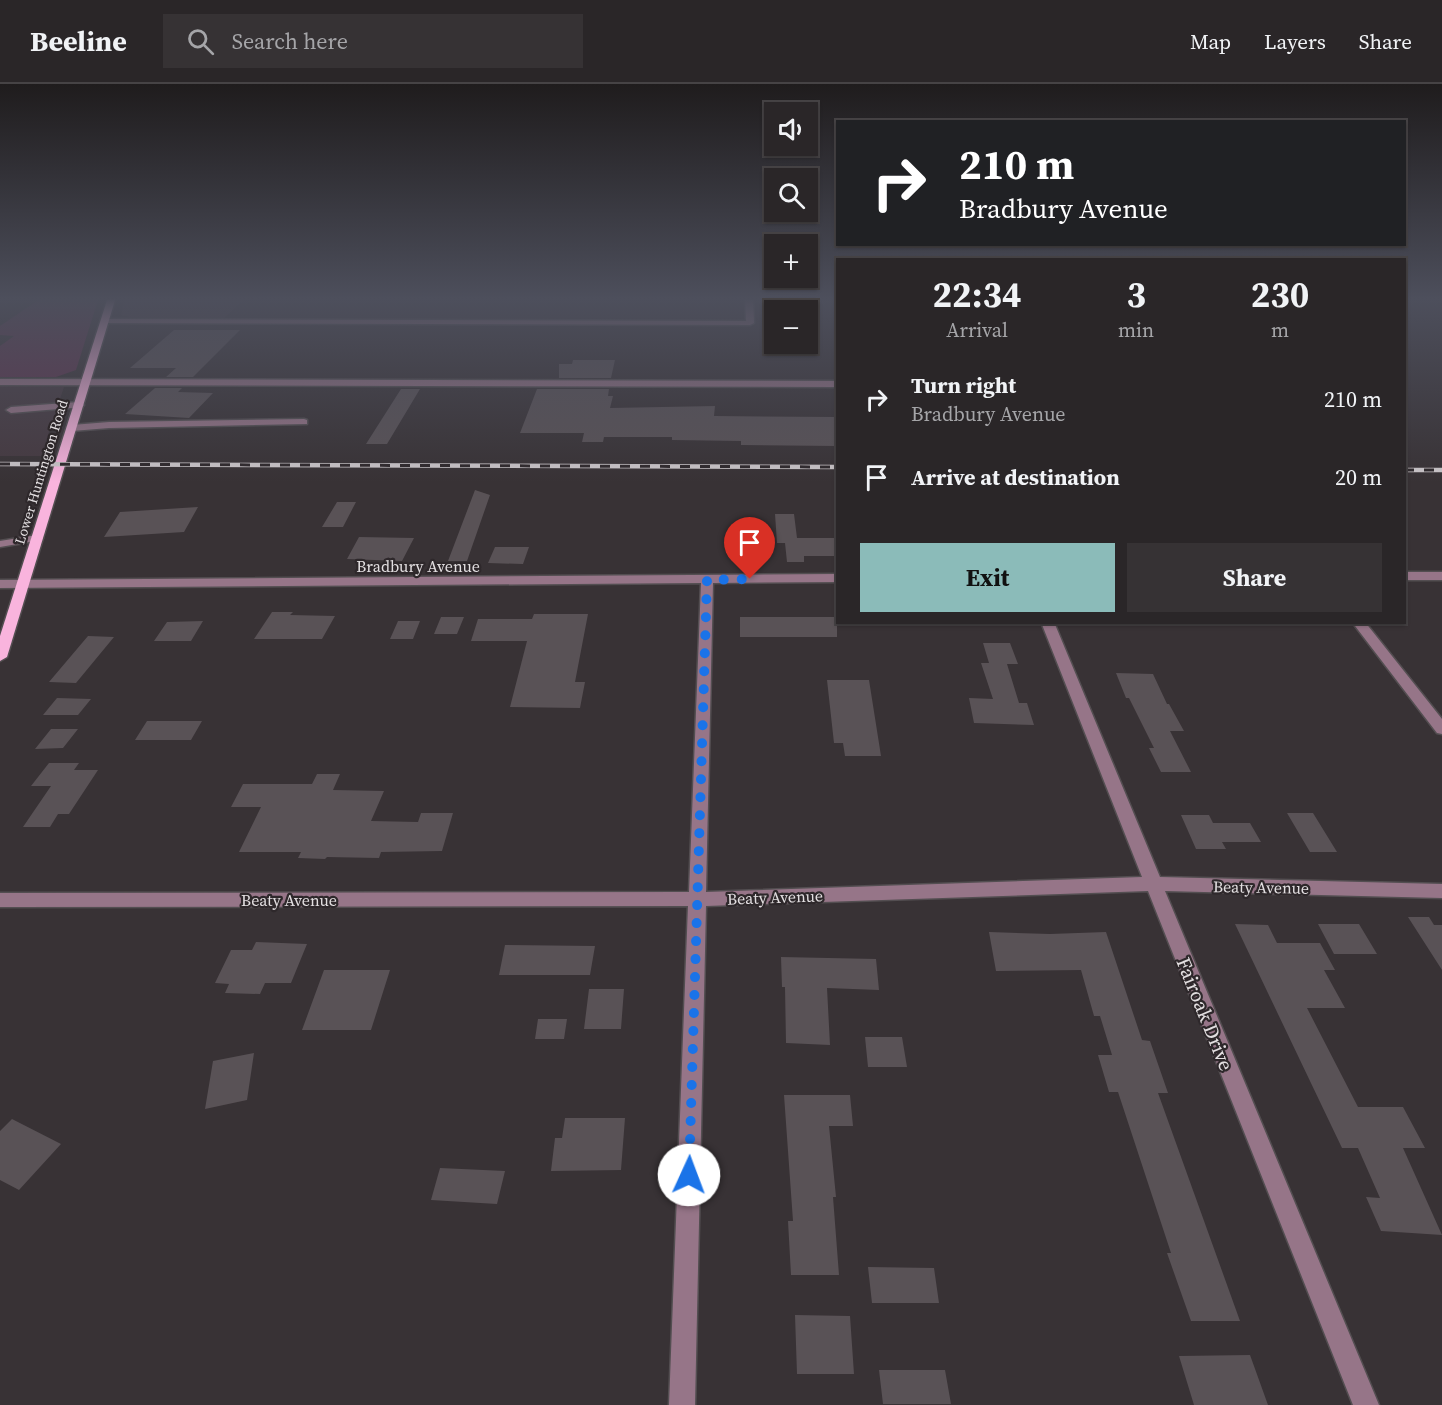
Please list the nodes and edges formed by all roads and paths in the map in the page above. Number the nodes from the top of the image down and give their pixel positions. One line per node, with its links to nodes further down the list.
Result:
1 (92, 359): 3 (main road, Lower Huntington Road)
2 (0, 382): 3 (street)
3 (84, 382): 4 (street); 5 (main road, Lower Huntington Road)
4 (836, 384)
5 (79, 405): 6 (street); 8 (main road, Lower Huntington Road)
6 (11, 410)
7 (303, 422): 8 (street)
8 (72, 428): 9 (main road, Lower Huntington Road)
9 (37, 538): 10 (street); 16 (main road, Lower Huntington Road)
10 (0, 544)
11 (1406, 576): 12 (street)
12 (1442, 576)
13 (836, 578): 14 (street, Bradbury Avenue)
14 (707, 580): 16 (street, Bradbury Avenue); 23 (street)
15 (0, 584): 16 (street, Bradbury Avenue)
16 (22, 585): 19 (main road, Lower Huntington Road)
17 (1048, 624): 21 (street, Fairoak Drive)
18 (1360, 624): 20 (street)
19 (0, 657)
20 (1442, 729)
21 (1152, 884): 22 (street, Beaty Avenue); 23 (street, Beaty Avenue); 26 (street, Fairoak Drive)
22 (1442, 891)
23 (698, 899): 24 (street, Beaty Avenue); 25 (street)
24 (0, 900)
25 (682, 1405)
26 (1366, 1405)

